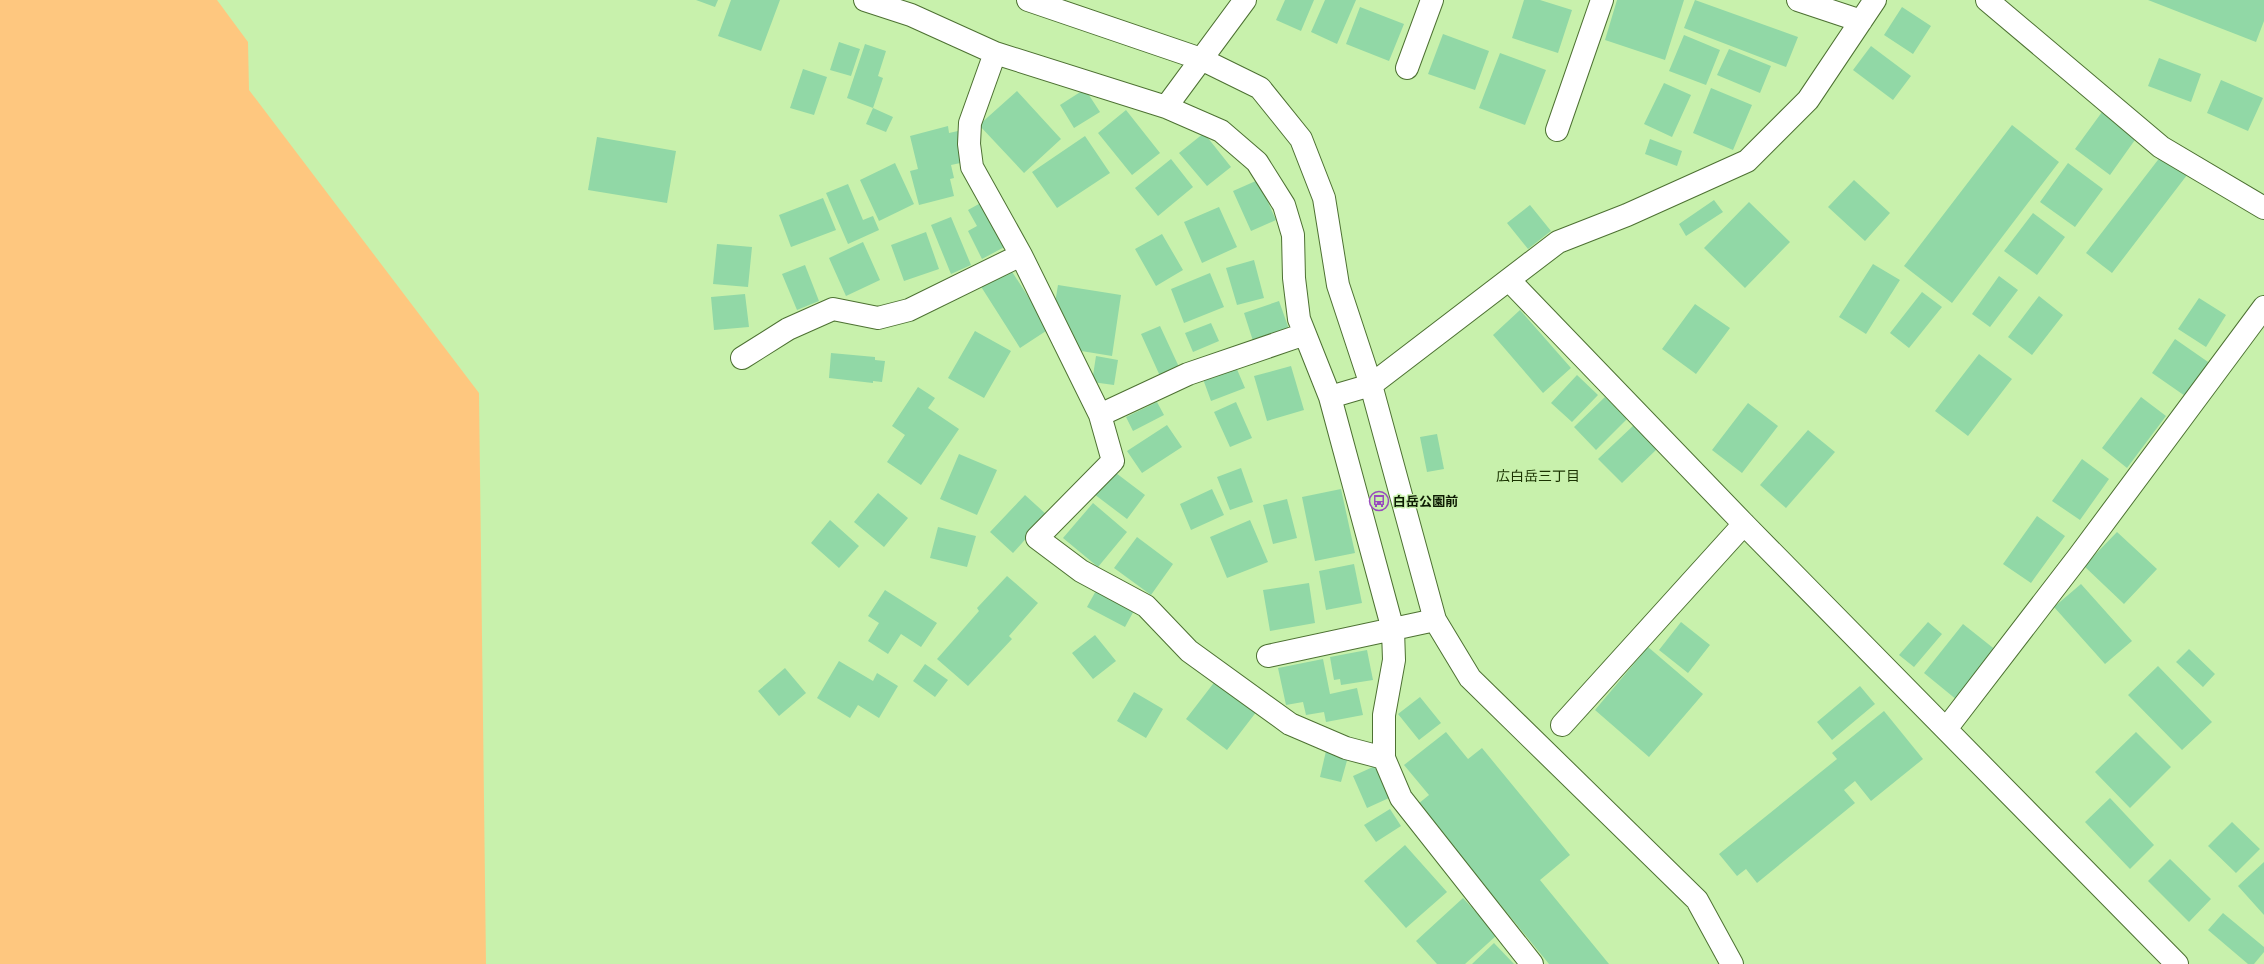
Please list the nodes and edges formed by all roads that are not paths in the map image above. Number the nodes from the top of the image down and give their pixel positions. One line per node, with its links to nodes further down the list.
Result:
1 (865, 0): 10 (street)
2 (1028, 0): 11 (street)
3 (1245, 0): 11 (street)
4 (1432, 0): 12 (street)
5 (1602, 0): 14 (street)
6 (1798, 0): 9 (street)
7 (1875, 0): 9 (street)
8 (1987, 0): 15 (street)
9 (1861, 21): 17 (street)
10 (995, 53): 13 (street); 16 (street)
11 (1201, 59): 13 (street); 21 (street)
12 (1407, 68)
13 (1166, 106): 19 (street)
14 (1557, 130)
15 (2264, 208)
16 (1021, 255): 20 (street); 22 (street)
17 (1509, 280): 21 (street); 23 (street)
18 (2264, 306): 28 (street)
19 (1305, 334): 21 (street); 22 (street)
20 (742, 358)
21 (1348, 392): 24 (street); 25 (street)
22 (1100, 415): 29 (street)
23 (1744, 524): 27 (street); 28 (street)
24 (1435, 620): 25 (street); 31 (street)
25 (1393, 630): 26 (street); 29 (street)
26 (1268, 656)
27 (1562, 725)
28 (1946, 729): 32 (street)
29 (1384, 758): 30 (street)
30 (1532, 964)
31 (1732, 964)
32 (2177, 964)

